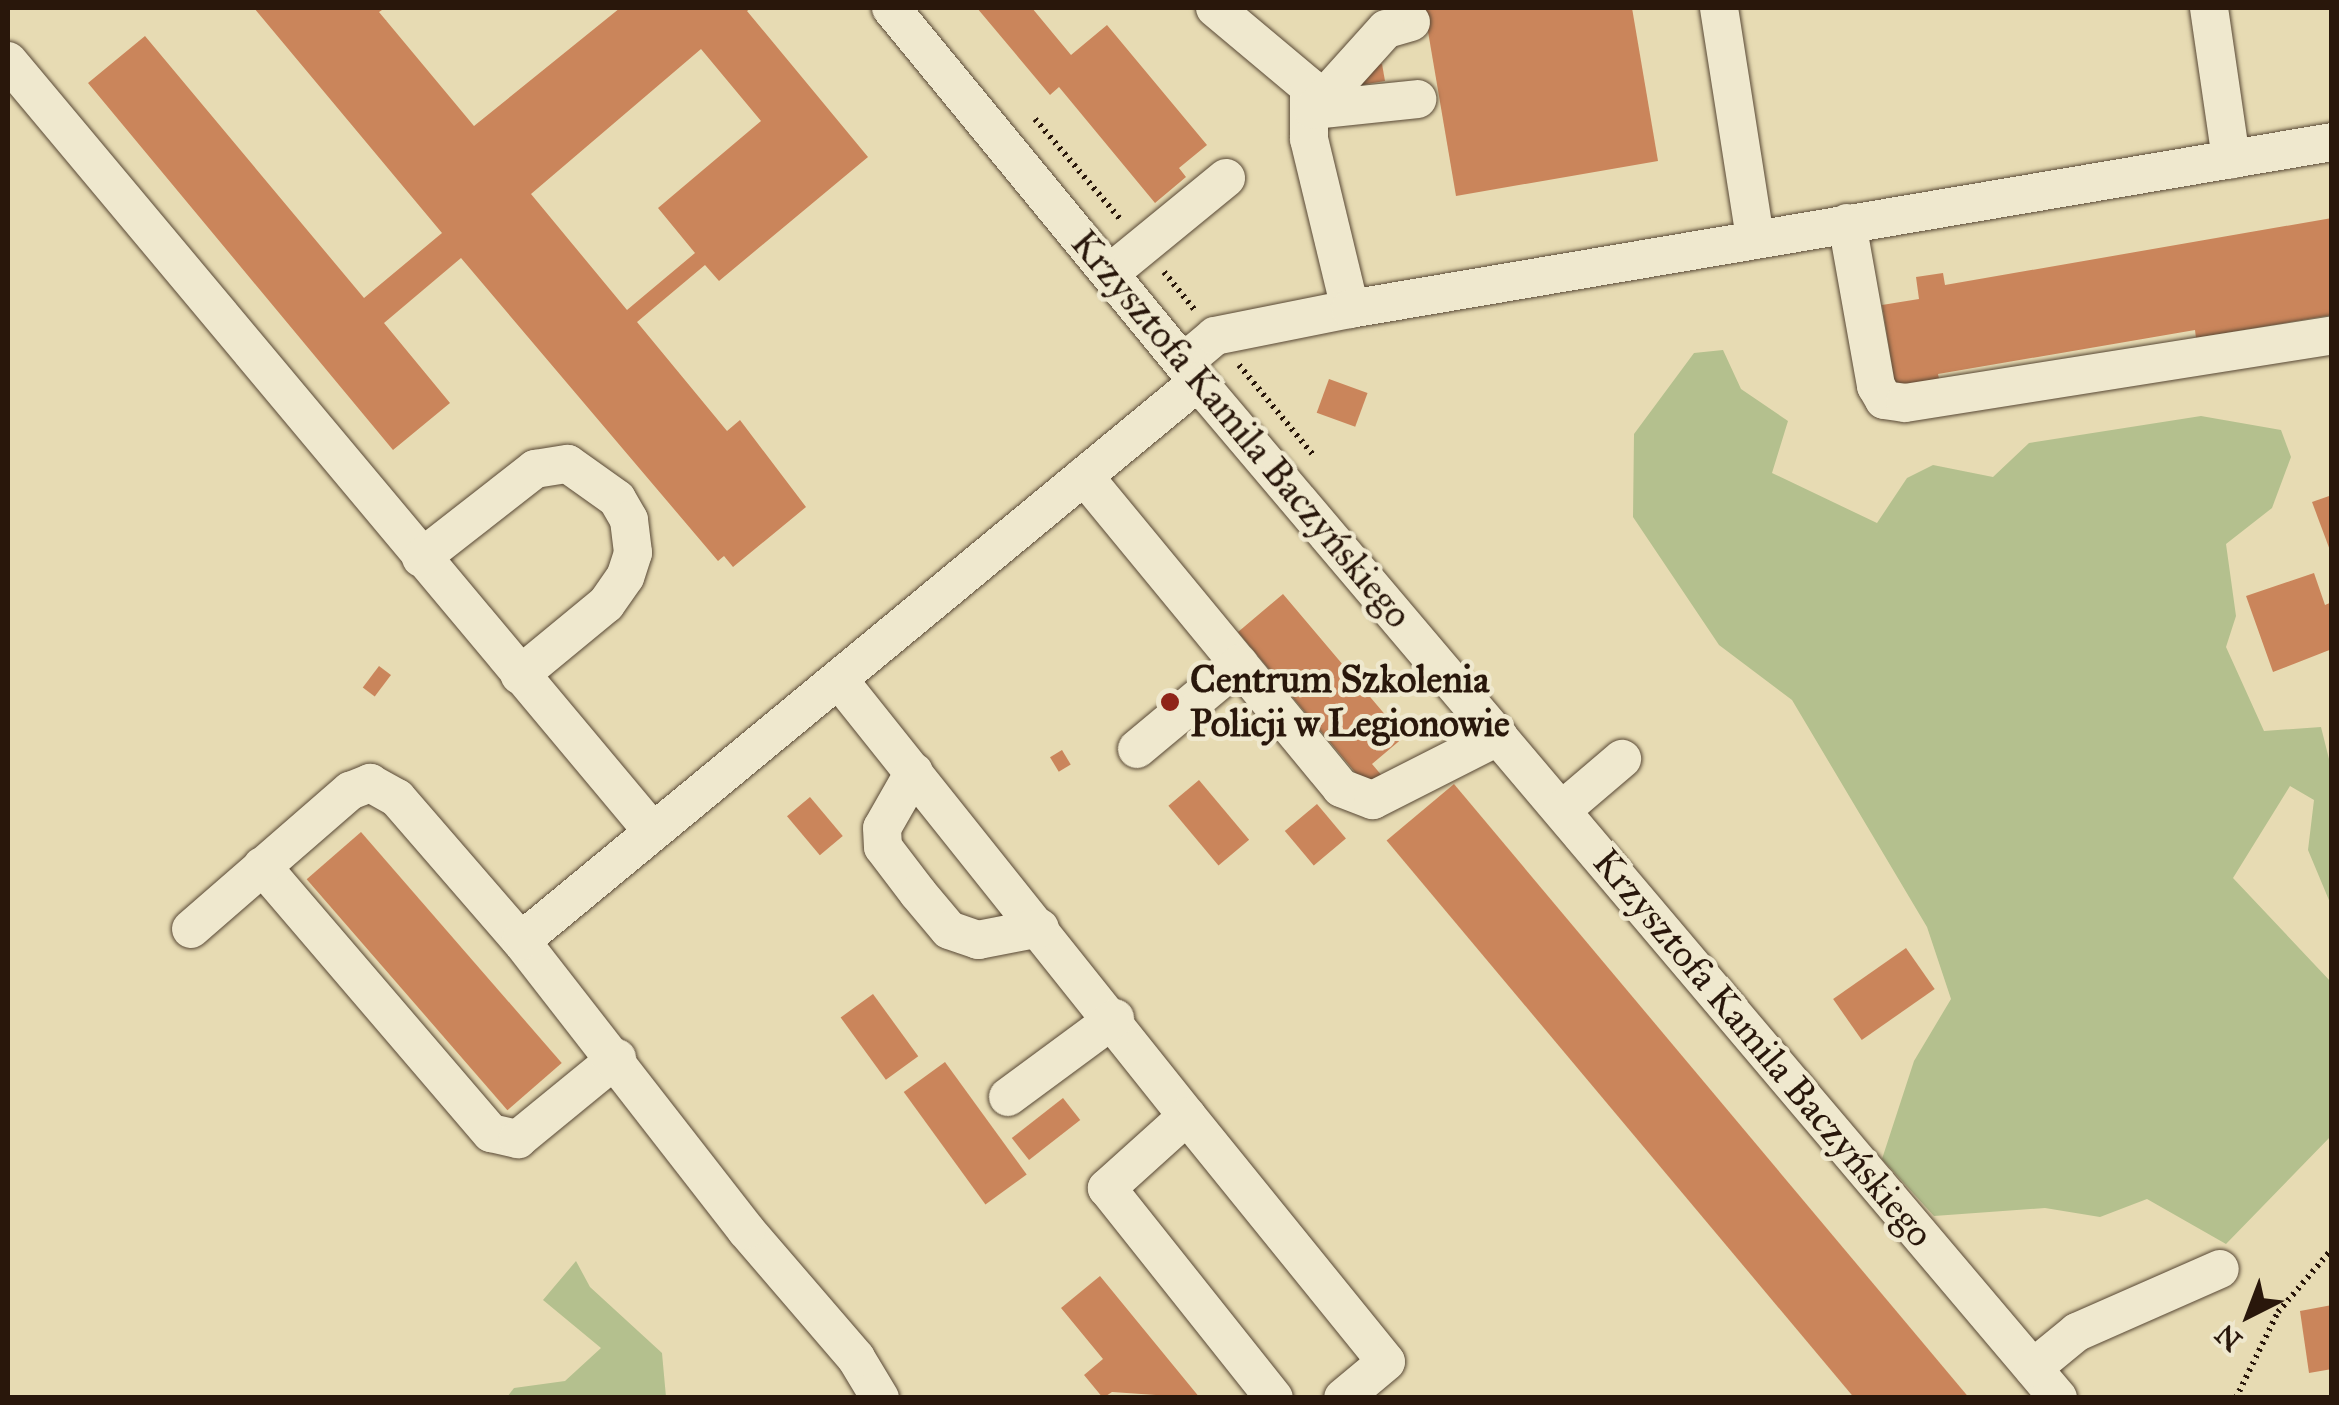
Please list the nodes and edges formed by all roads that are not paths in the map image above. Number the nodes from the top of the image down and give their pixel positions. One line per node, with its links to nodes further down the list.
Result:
1 (891, 8): 14 (lane, Krzysztofa Kamila Baczyńskiego)
2 (1215, 8): 8 (lane)
3 (1719, 8): 13 (lane)
4 (2209, 8): 10 (lane)
5 (1411, 22): 8 (lane)
6 (8, 61): 19 (lane)
7 (1417, 99): 8 (lane)
8 (1313, 110): 15 (lane)
9 (2332, 142): 10 (lane)
10 (2231, 159): 12 (lane)
11 (1226, 178): 14 (lane)
12 (1847, 222): 13 (lane); 16 (lane)
13 (1755, 238): 15 (lane)
14 (1110, 274): 17 (lane, Krzysztofa Kamila Baczyńskiego)
15 (1350, 309): 17 (lane)
16 (2332, 336)
17 (1191, 373): 18 (lane); 23 (lane, Krzysztofa Kamila Baczyńskiego)
18 (1084, 476): 20 (lane); 22 (lane)
19 (421, 558): 21 (lane); 21 (lane)
20 (1239, 664): 23 (lane); 24 (lane)
21 (520, 675): 28 (lane)
22 (838, 680): 26 (lane); 28 (lane)
23 (1499, 736): 27 (lane, Krzysztofa Kamila Baczyńskiego)
24 (1137, 749)
25 (1622, 759): 27 (lane)
26 (914, 772): 30 (lane); 30 (lane)
27 (1562, 810): 38 (lane, Krzysztofa Kamila Baczyńskiego)
28 (653, 832): 32 (lane)
29 (262, 866): 31 (lane); 32 (lane); 34 (lane)
30 (1040, 928): 33 (lane)
31 (191, 929)
32 (521, 942): 34 (lane)
33 (1115, 1018): 35 (lane); 36 (lane)
34 (617, 1058): 39 (lane)
35 (1008, 1098)
36 (1188, 1116): 40 (lane); 41 (lane)
37 (2220, 1269): 38 (lane)
38 (2033, 1368): 42 (lane, Krzysztofa Kamila Baczyńskiego)
39 (880, 1398)
40 (1274, 1398)
41 (1343, 1398)
42 (2058, 1398)

